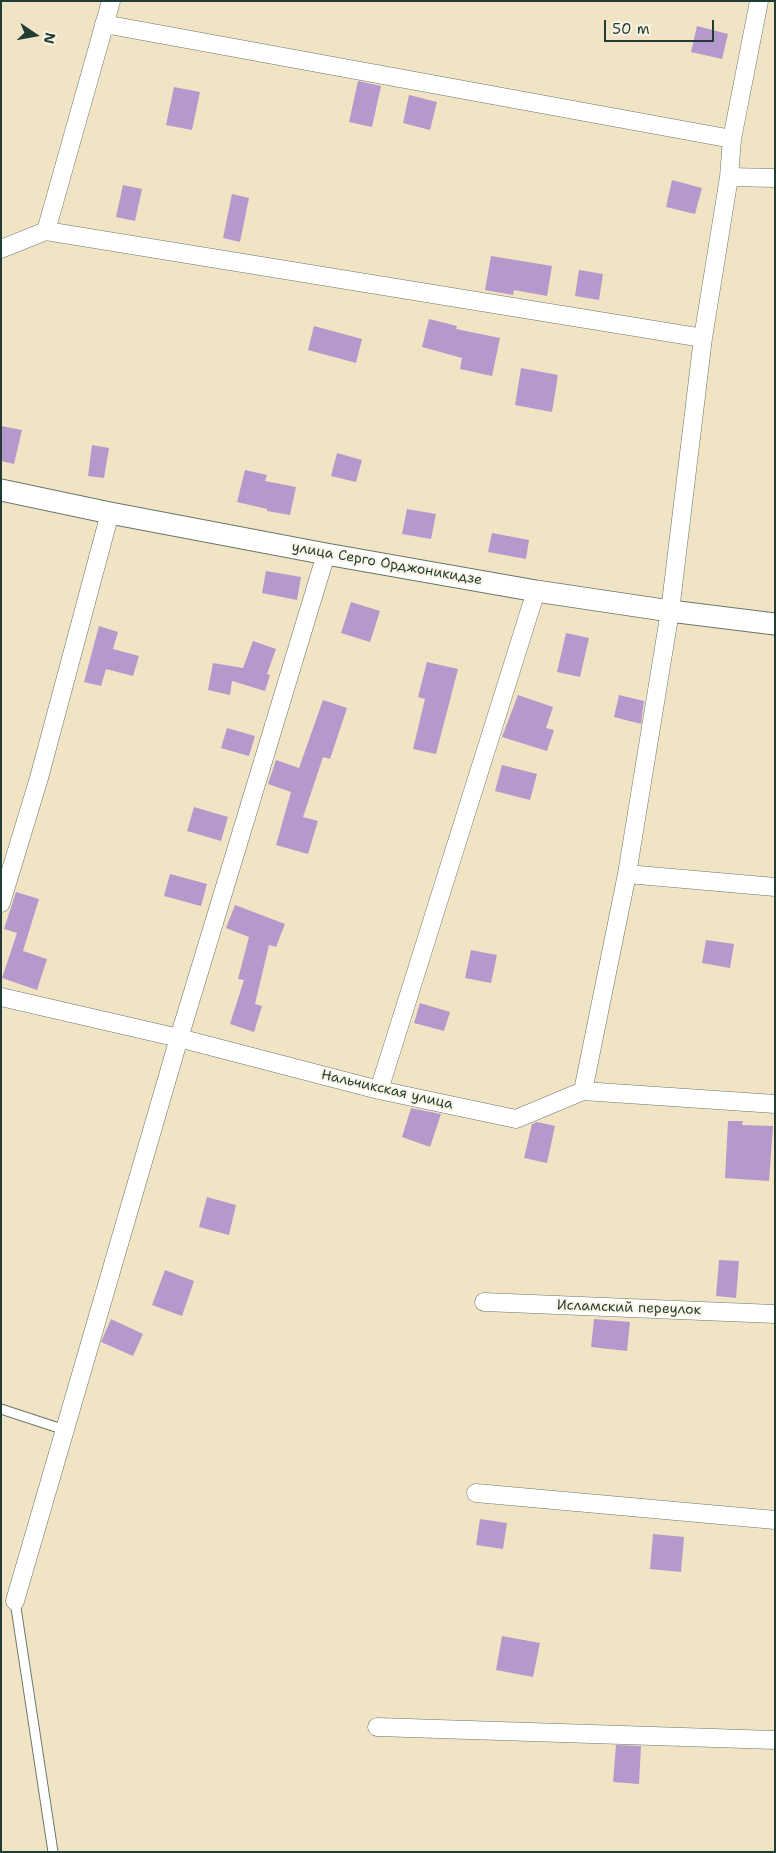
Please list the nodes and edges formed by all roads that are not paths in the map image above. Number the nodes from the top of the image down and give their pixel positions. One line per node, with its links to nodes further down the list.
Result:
1 (110, 1): 3 (street)
2 (759, 1): 4 (street)
3 (104, 24): 4 (street); 7 (street)
4 (732, 139): 5 (street)
5 (729, 177): 6 (street); 9 (street)
6 (775, 178)
7 (46, 231): 8 (street); 9 (street)
8 (1, 249)
9 (703, 338): 14 (street)
10 (1, 490): 11 (street, улица Серго Орджоникидзе)
11 (110, 514): 12 (street, улица Серго Орджоникидзе); 18 (street)
12 (326, 554): 13 (street, улица Серго Орджоникидзе); 20 (street)
13 (536, 591): 14 (street, улица Серго Орджоникидзе); 21 (street)
14 (670, 611): 15 (street, улица Серго Орджоникидзе); 16 (street)
15 (775, 624)
16 (627, 874): 17 (street); 22 (street)
17 (775, 887)
18 (1, 903)
19 (1, 997): 20 (street, Нальчикская улица)
20 (179, 1038): 21 (street, Нальчикская улица); 27 (street)
21 (379, 1090): 22 (street, Нальчикская улица)
22 (583, 1091): 23 (street, Нальчикская улица)
23 (775, 1104)
24 (484, 1302): 25 (street, Исламский переулок)
25 (775, 1314)
26 (1, 1410): 27 (lane)
27 (65, 1430): 30 (street)
28 (476, 1493): 29 (street)
29 (775, 1520)
30 (15, 1601): 33 (lane)
31 (377, 1727): 32 (street)
32 (775, 1740)
33 (53, 1852)

